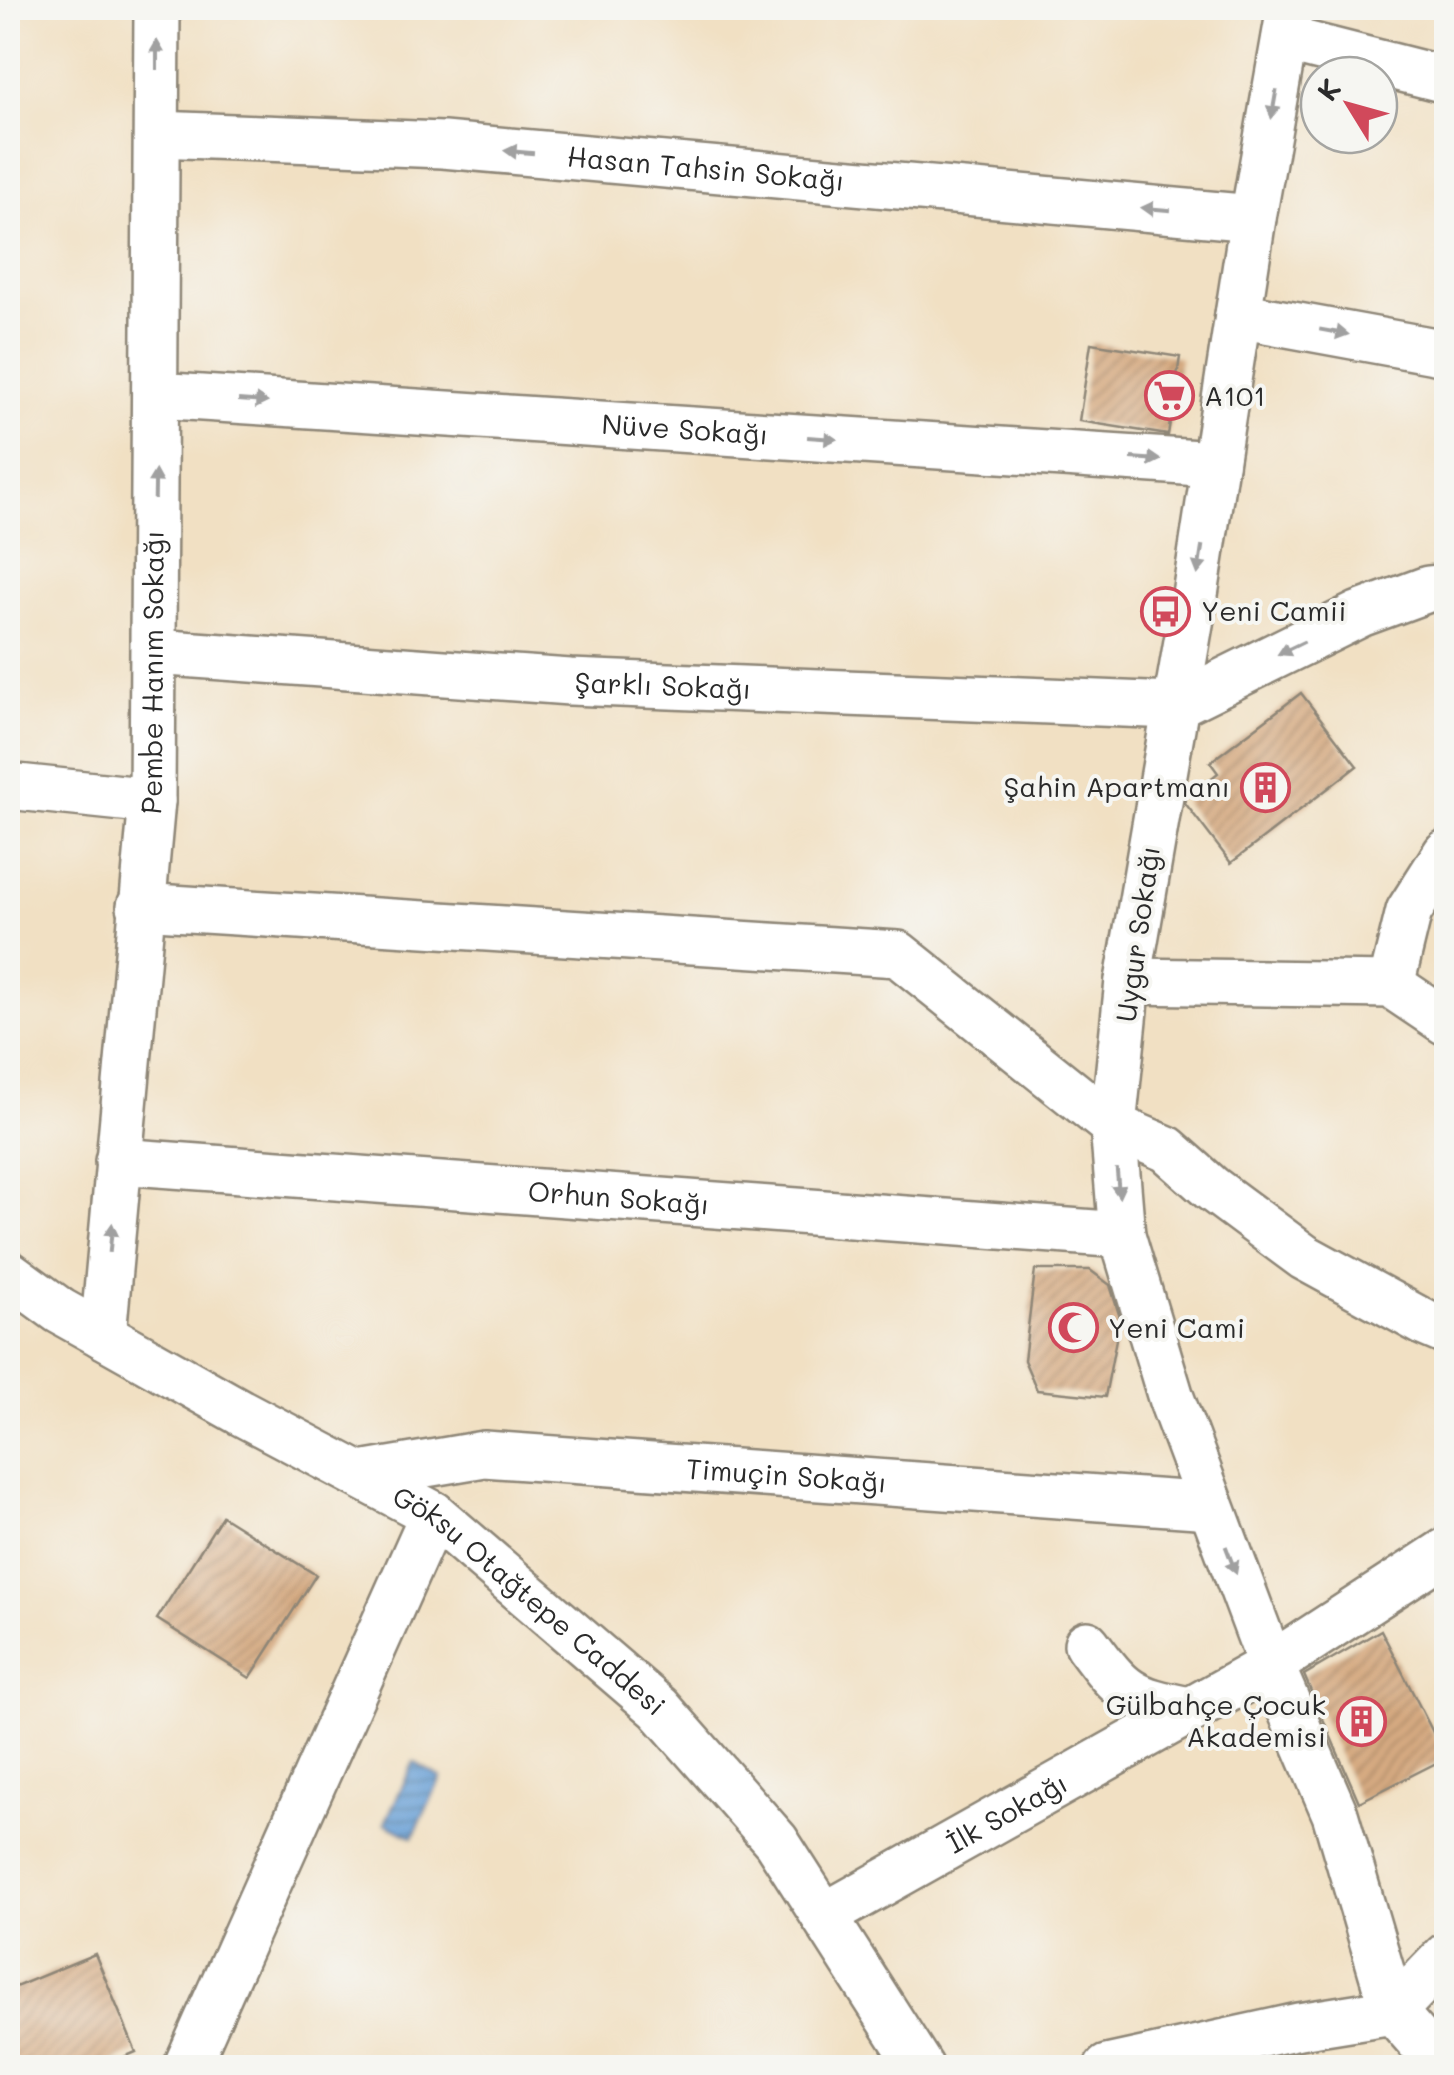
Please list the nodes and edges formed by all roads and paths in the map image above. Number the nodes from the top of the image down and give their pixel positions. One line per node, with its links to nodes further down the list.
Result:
1 (157, 8): 4 (street, Pembe Hanım Sokağı, one-way to 1)
2 (1288, 23): 3 (street); 5 (street, Uygur Sokağı, one-way to 5)
3 (1446, 80)
4 (156, 134): 5 (street, Hasan Tahsin Sokağı, one-way to 4); 8 (street, Pembe Hanım Sokağı)
5 (1254, 218): 6 (street, Uygur Sokağı)
6 (1238, 314): 7 (street, one-way to 7); 9 (street, Uygur Sokağı)
7 (1446, 353)
8 (156, 394): 9 (street, Nüve Sokağı, one-way to 9); 11 (street, Pembe Hanım Sokağı, one-way to 8)
9 (1215, 464): 12 (street, Uygur Sokağı, one-way to 12)
10 (1446, 587): 12 (street, one-way to 12)
11 (154, 652): 12 (street, Şarklı Sokağı); 14 (street, Pembe Hanım Sokağı)
12 (1174, 706): 17 (street, Uygur Sokağı)
13 (8, 786): 14 (street)
14 (152, 801): 16 (street, Pembe Hanım Sokağı)
15 (1446, 853): 18 (street)
16 (140, 906): 20 (street); 21 (street, Pembe Hanım Sokağı)
17 (1128, 981): 18 (street); 20 (street, Uygur Sokağı)
18 (1391, 986): 19 (street)
19 (1446, 1022)
20 (1113, 1126): 22 (street, Uygur Sokağı, one-way to 22); 24 (street)
21 (118, 1161): 22 (street, Orhun Sokağı); 25 (street, Pembe Hanım Sokağı, one-way to 21)
22 (1122, 1235): 27 (street, Uygur Sokağı)
23 (8, 1273): 25 (street, Göksu Otağtepe Caddesi)
24 (1446, 1332)
25 (103, 1336): 26 (street, Göksu Otağtepe Caddesi)
26 (361, 1475): 27 (street, Timuçin Sokağı); 28 (street, Göksu Otağtepe Caddesi)
27 (1211, 1506): 31 (street, Uygur Sokağı, one-way to 31)
28 (433, 1514): 33 (street, Göksu Otağtepe Caddesi); 36 (street)
29 (1446, 1551): 31 (street, İlk Sokağı)
30 (1087, 1644): 32 (street)
31 (1271, 1665): 32 (street, İlk Sokağı); 35 (street, Uygur Sokağı)
32 (1190, 1710): 33 (street, İlk Sokağı)
33 (824, 1916): 37 (street, Göksu Otağtepe Caddesi)
34 (1446, 1956): 35 (street)
35 (1393, 2011): 38 (street); 39 (street)
36 (186, 2068)
37 (921, 2068)
38 (1107, 2068)
39 (1444, 2068)

